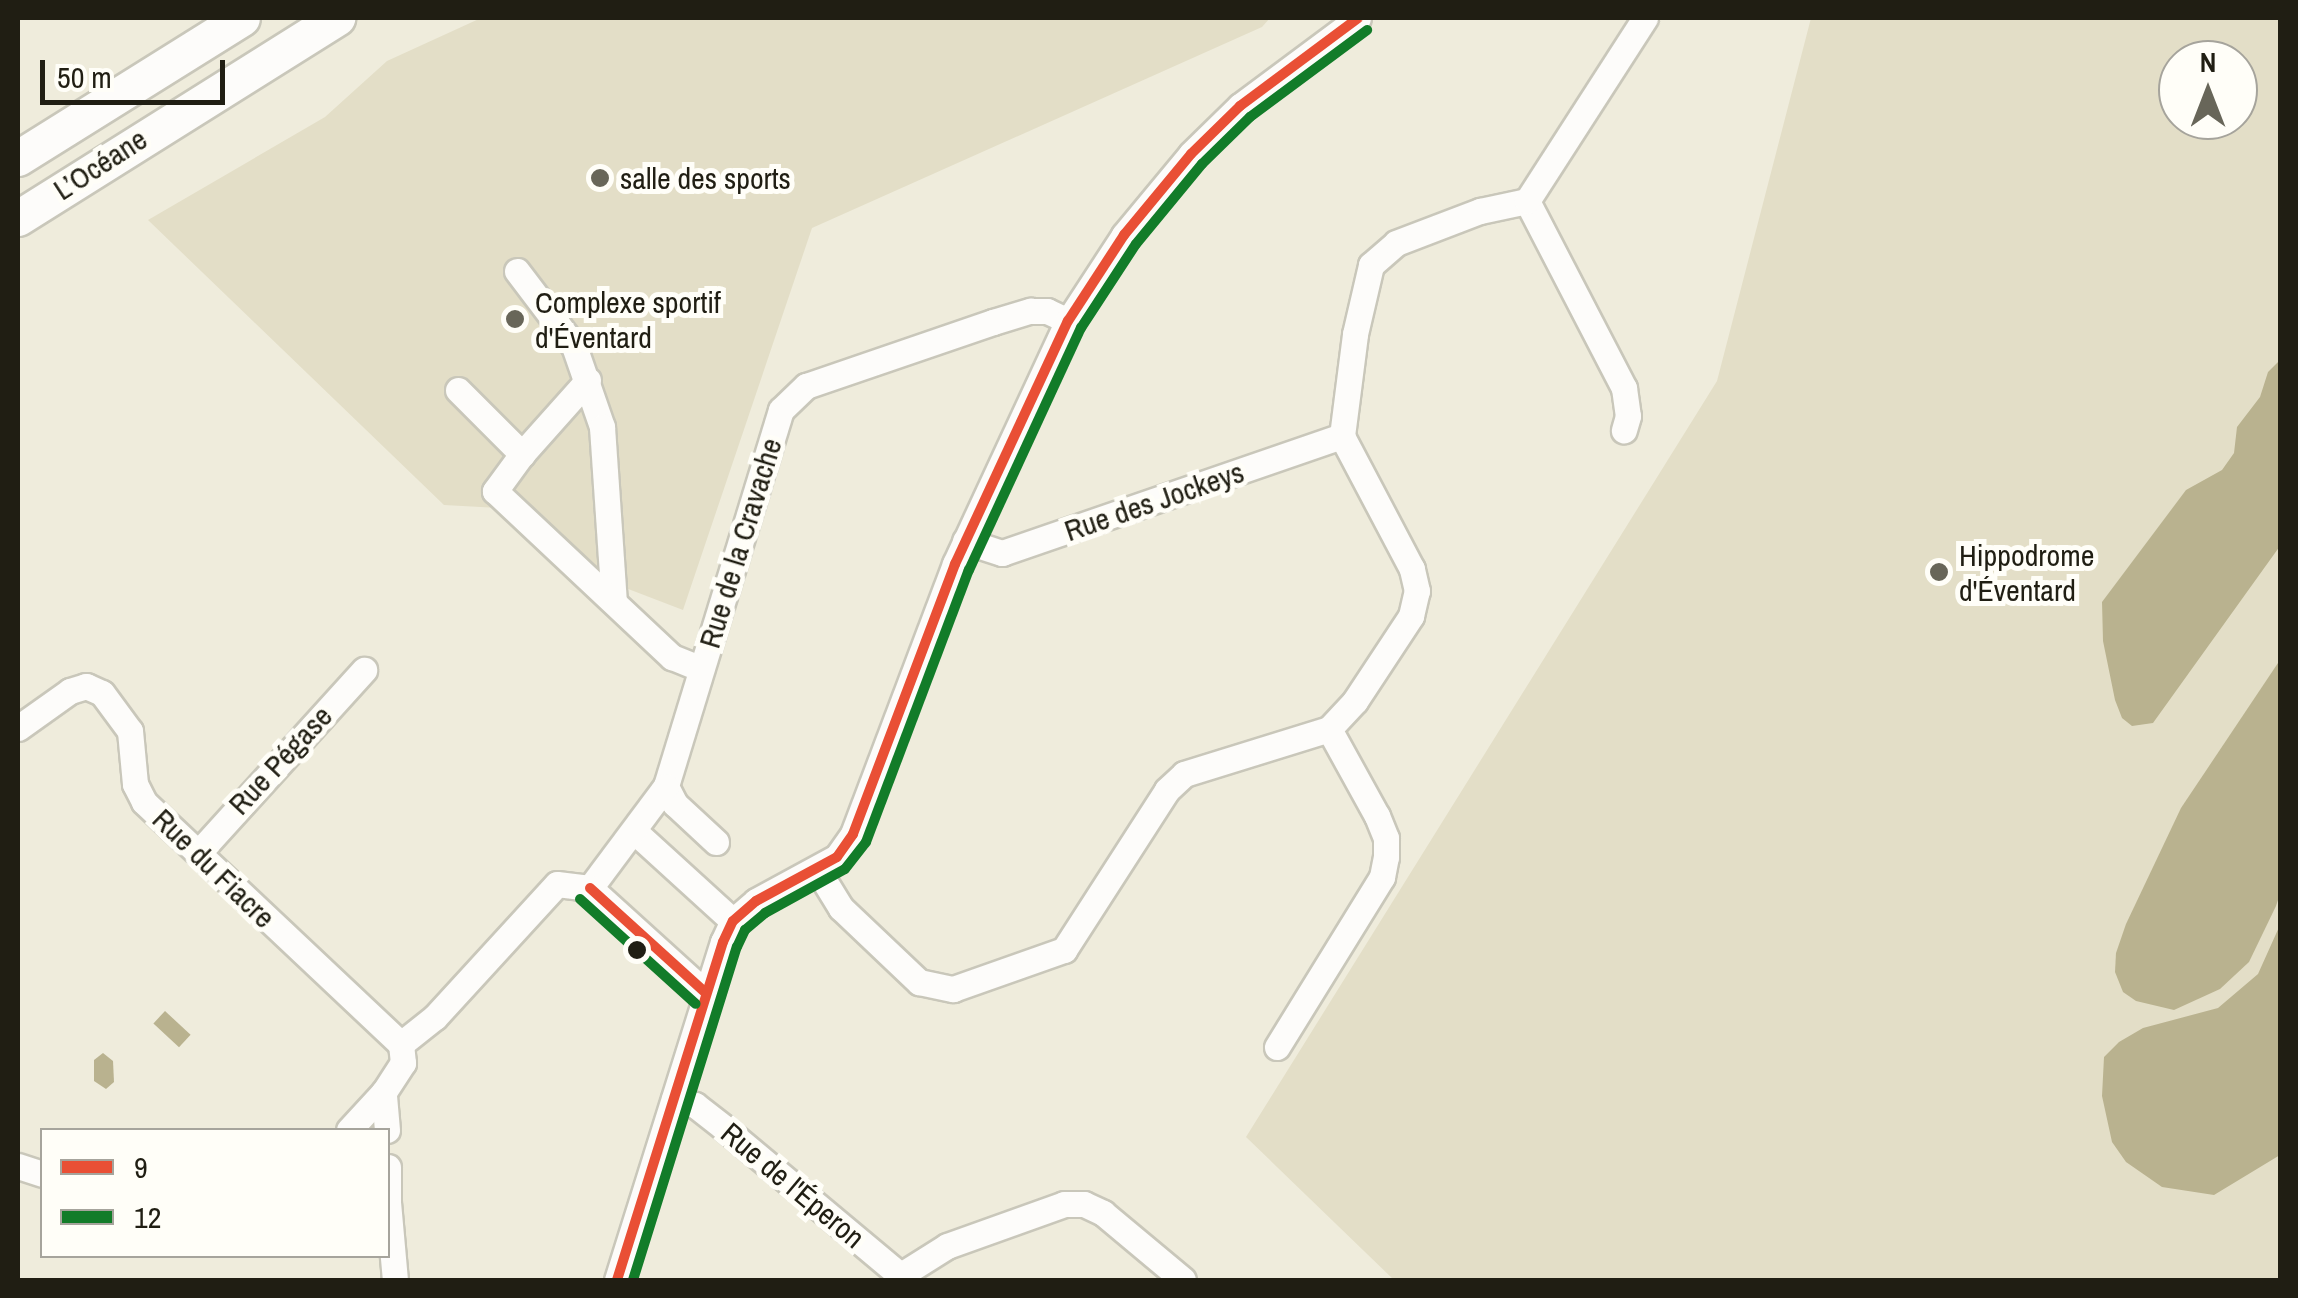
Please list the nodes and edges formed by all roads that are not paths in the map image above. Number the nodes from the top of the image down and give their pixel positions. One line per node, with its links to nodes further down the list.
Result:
1 (242, 18): 5 (highway, L’Océane)
2 (337, 18): 7 (highway, L’Océane)
3 (1358, 18): 9 (street)
4 (1645, 18): 6 (street)
5 (18, 158)
6 (1527, 202): 12 (street); 13 (street)
7 (18, 218)
8 (517, 271): 10 (street)
9 (1068, 321): 15 (street); 18 (street, Rue de la Cravache)
10 (588, 380): 14 (street); 16 (street)
11 (458, 390): 14 (street)
12 (1624, 430)
13 (1342, 436): 15 (street, Rue des Jockeys); 20 (street)
14 (522, 454): 16 (street)
15 (965, 541): 25 (street)
16 (614, 601): 18 (street)
17 (364, 670): 24 (street, Rue Pégase)
18 (700, 670): 21 (street, Rue de la Cravache)
19 (18, 728): 24 (street, Rue du Fiacre)
20 (1330, 729): 25 (street); 30 (street)
21 (666, 786): 22 (street, Rue de la Cravache); 23 (street)
22 (634, 831): 26 (street, Rue de la Cravache); 27 (street)
23 (716, 842)
24 (199, 852): 29 (street, Rue du Fiacre)
25 (816, 869): 27 (street)
26 (590, 888): 28 (street); 29 (street)
27 (733, 921): 28 (street)
28 (706, 993): 32 (street)
29 (401, 1044): 31 (street)
30 (1277, 1047)
31 (384, 1092): 33 (street); 34 (street)
32 (674, 1098): 36 (street, Rue de l'Éperon); 38 (street)
33 (351, 1128)
34 (386, 1128)
35 (390, 1224): 37 (street)
36 (903, 1278): 39 (street)
37 (395, 1280)
38 (617, 1280)
39 (1183, 1280)

